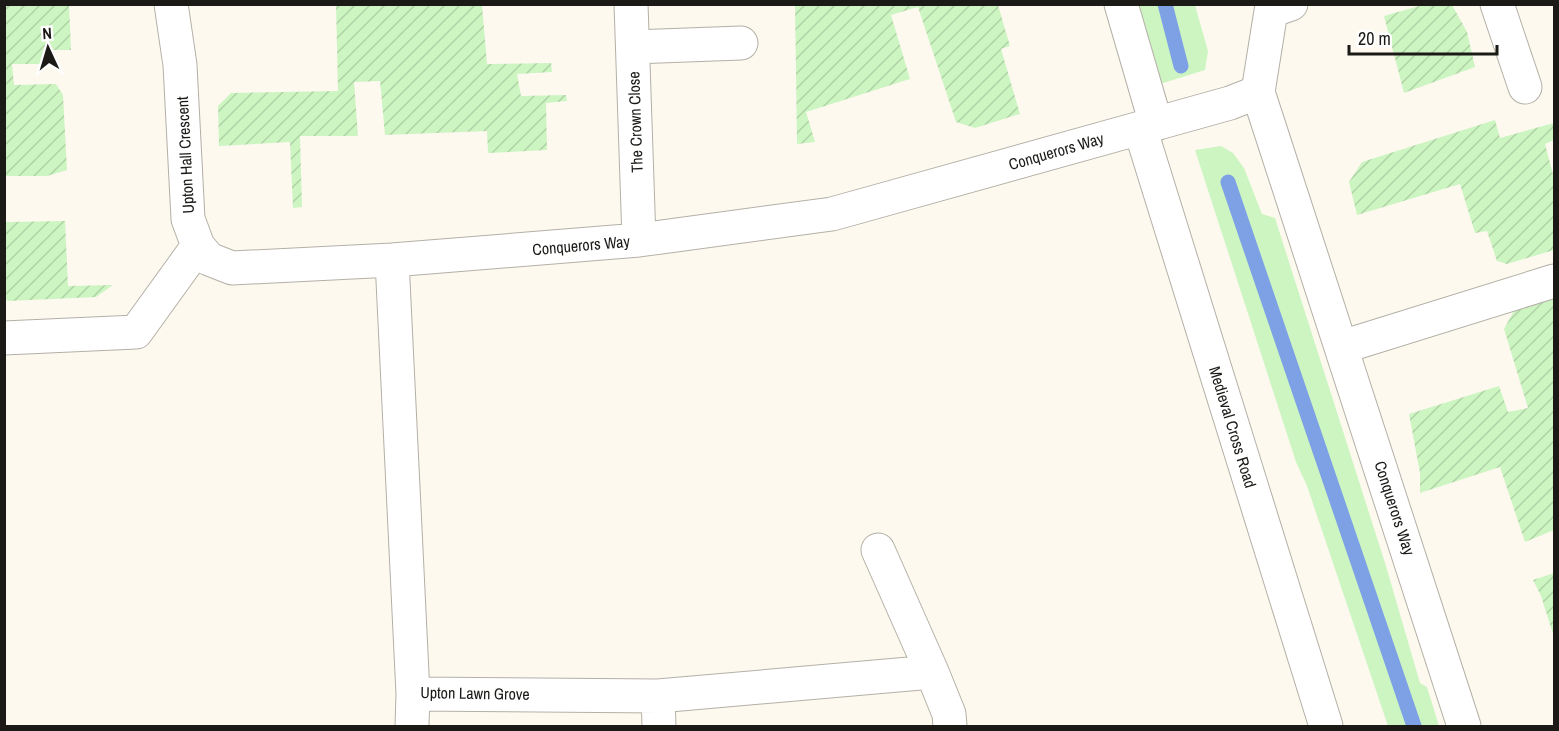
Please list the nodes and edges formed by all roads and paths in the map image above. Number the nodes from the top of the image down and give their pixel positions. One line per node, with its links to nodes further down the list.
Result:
1 (171, 4): 12 (street, Upton Hall Crescent)
2 (631, 4): 7 (street, The Crown Close)
3 (1121, 4): 10 (street, Medieval Cross Road)
4 (1291, 4): 9 (street)
5 (1497, 4): 8 (street)
6 (741, 43): 7 (street)
7 (633, 47): 11 (street, The Crown Close)
8 (1525, 87)
9 (1258, 93): 10 (street, Conquerors Way); 16 (street, Conquerors Way)
10 (1148, 126): 11 (street, Conquerors Way); 23 (street, Medieval Cross Road)
11 (639, 240): 13 (street, Conquerors Way)
12 (198, 246): 13 (street, Conquerors Way); 15 (street)
13 (392, 260): 19 (street, Upton Lawn Grove)
14 (1554, 281): 16 (street)
15 (4, 338)
16 (1342, 347): 24 (street, Conquerors Way)
17 (878, 550): 18 (street)
18 (932, 672): 20 (street, Upton Lawn Grove); 22 (street)
19 (413, 694): 20 (street, Upton Lawn Grove); 21 (street)
20 (658, 711)
21 (412, 726)
22 (950, 726)
23 (1326, 726)
24 (1464, 726)

